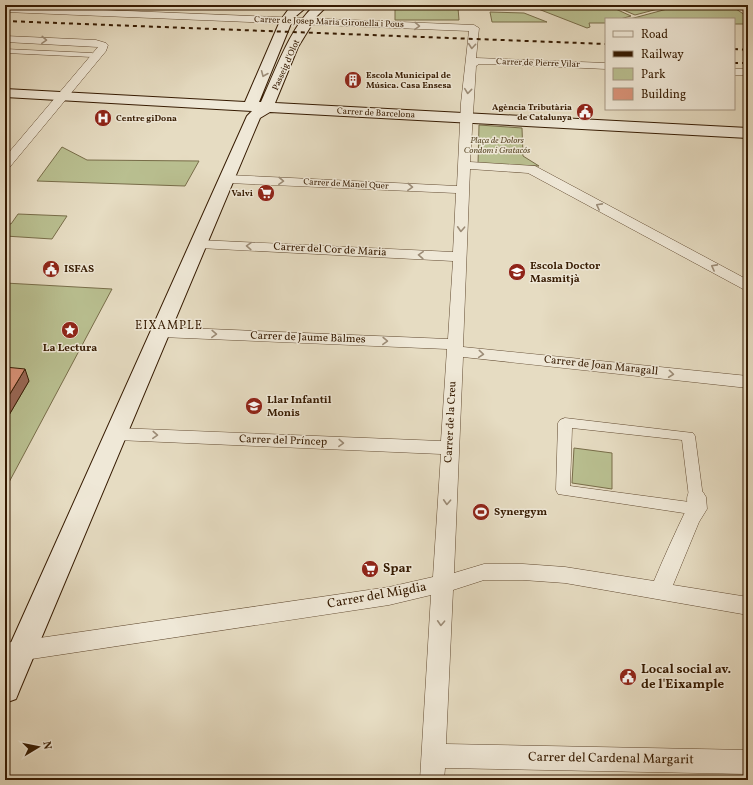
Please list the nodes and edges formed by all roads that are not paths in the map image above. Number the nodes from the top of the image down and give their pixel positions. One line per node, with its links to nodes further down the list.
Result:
1 (303, 5): 4 (main road, Passeig d'Olot)
2 (322, 5): 5 (main road, Passeig d'Olot)
3 (5, 9): 4 (street, Carrer de Josep Maria Gironella i Pous)
4 (286, 21): 5 (street, Carrer de Josep Maria Gironella i Pous); 15 (main road, Passeig d'Olot, one-way to 15)
5 (308, 22): 9 (street, Carrer de Josep Maria Gironella i Pous, one-way to 9); 15 (main road, Passeig d'Olot)
6 (5, 39): 14 (street, one-way to 14)
7 (5, 51): 8 (street)
8 (92, 55)
9 (471, 64): 10 (street, Carrer de Pierre Vilar); 16 (street, Carrer de la Creu, one-way to 16)
10 (605, 66)
11 (735, 72): 12 (street)
12 (748, 72)
13 (5, 93): 14 (main road, Carrer de Barcelona)
14 (61, 96): 15 (main road, Carrer de Barcelona); 18 (street)
15 (257, 110): 16 (main road, Carrer de Barcelona); 20 (main road)
16 (467, 118): 17 (main road, Carrer de Barcelona); 19 (street, Carrer de la Creu)
17 (748, 133)
18 (5, 165)
19 (465, 166): 21 (street, Carrer de la Creu); 24 (street, one-way to 19)
20 (228, 179): 21 (street, Carrer de Manel Quer, one-way to 21); 22 (main road)
21 (464, 190): 23 (street, Carrer de la Creu, one-way to 23)
22 (199, 244): 23 (street, Carrer del Cor de Maria, one-way to 22); 25 (main road)
23 (460, 257): 26 (street, Carrer de la Creu)
24 (748, 286)
25 (161, 332): 26 (street, Carrer de Jaume Balmes, one-way to 26); 28 (main road)
26 (455, 348): 27 (street, Carrer de Joan Maragall, one-way to 27); 29 (street, Carrer de la Creu)
27 (748, 382)
28 (116, 434): 29 (street, Carrer del Príncep, one-way to 29); 34 (main road)
29 (450, 448): 31 (street, Carrer de la Creu, one-way to 31)
30 (694, 509): 30 (street); 32 (street)
31 (443, 584): 32 (street, Carrer del Migdia); 34 (street, Carrer del Migdia); 36 (street, Carrer de la Creu, one-way to 36)
32 (660, 592): 33 (street, Carrer del Migdia)
33 (748, 606)
34 (14, 651): 35 (main road)
35 (5, 689)
36 (433, 756): 37 (street, Carrer del Cardenal Margarit); 38 (street, Carrer de la Creu)
37 (748, 762)
38 (432, 780)

